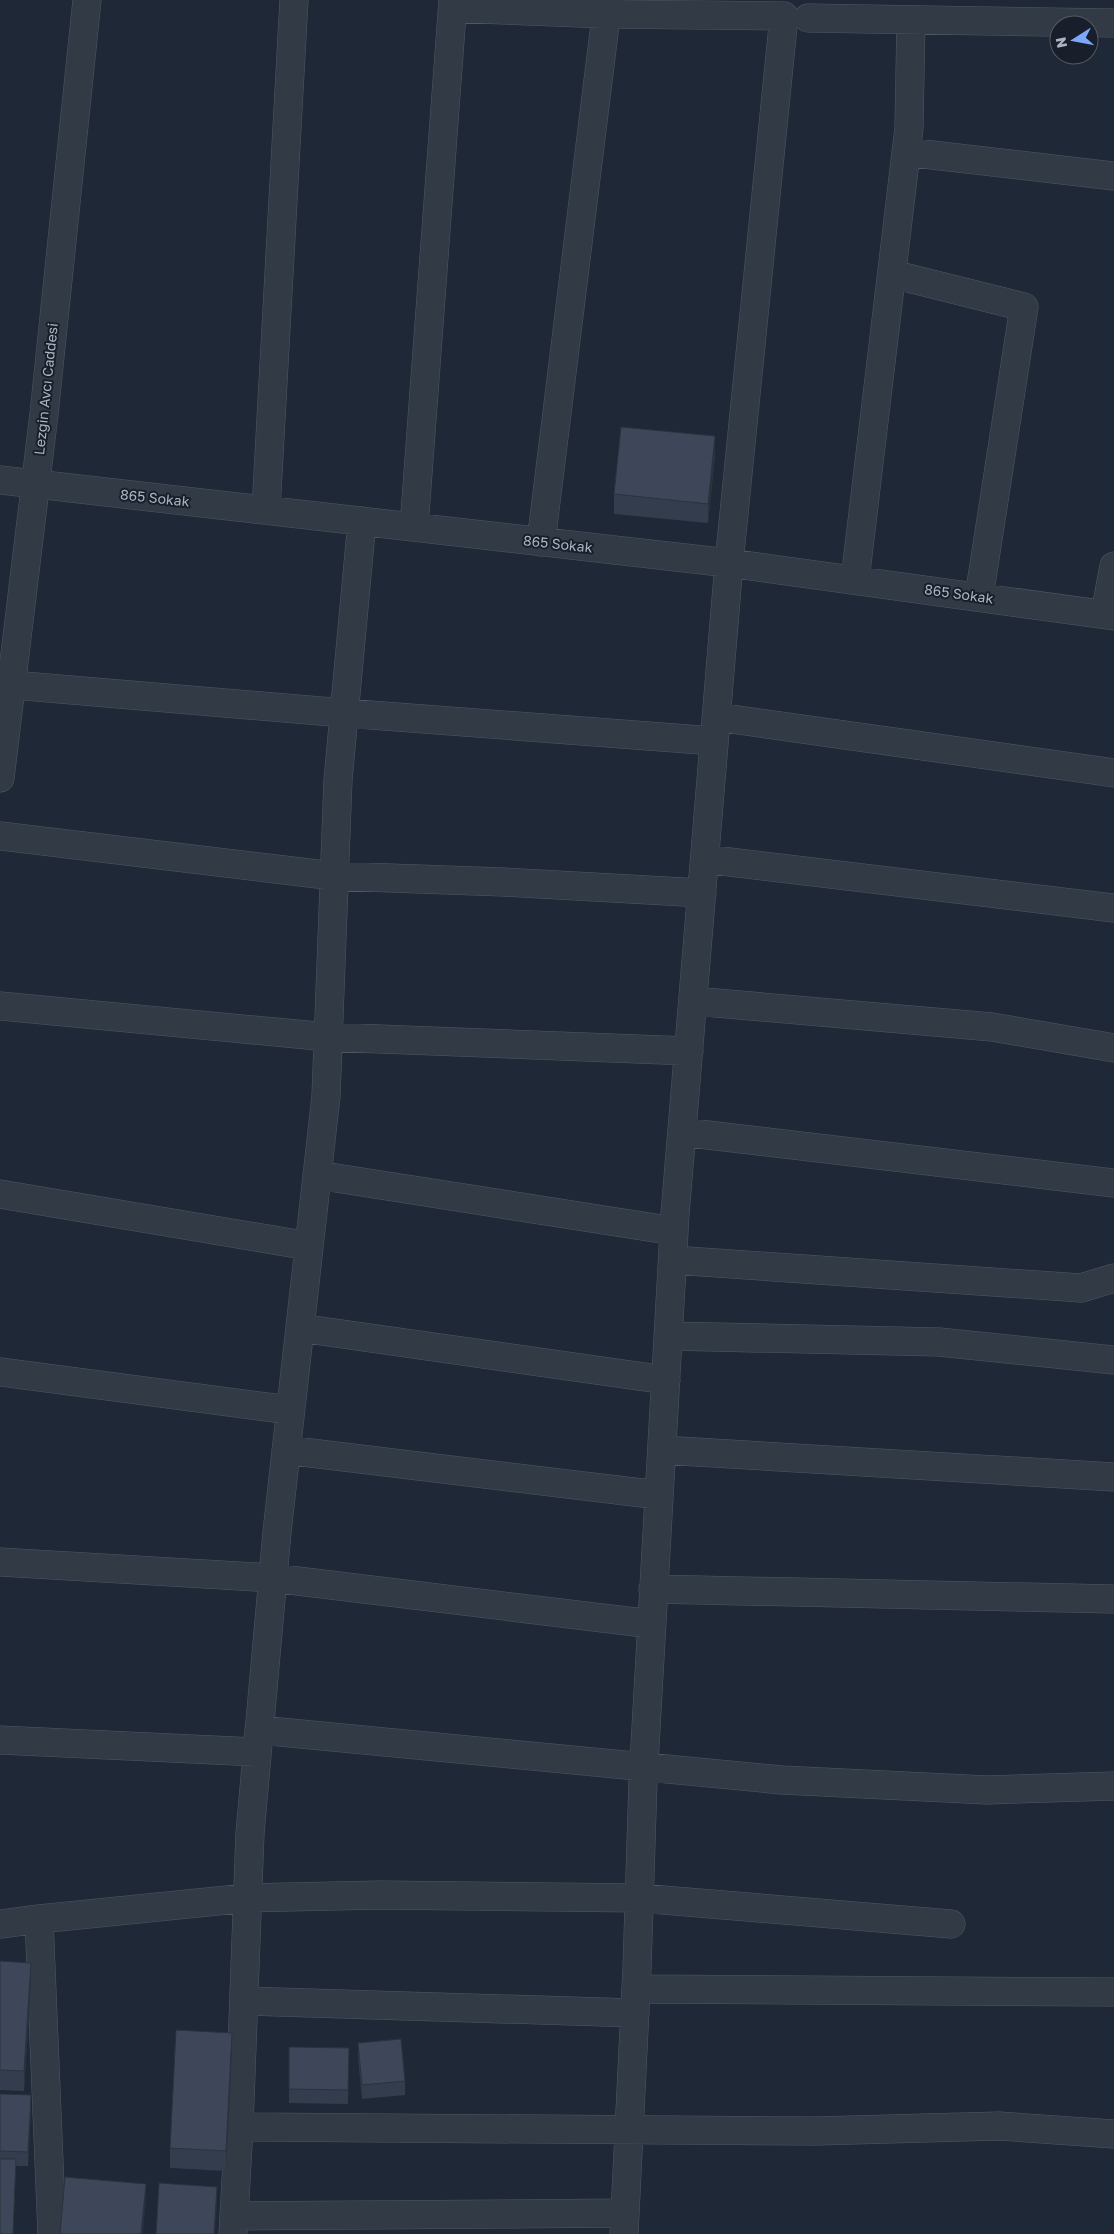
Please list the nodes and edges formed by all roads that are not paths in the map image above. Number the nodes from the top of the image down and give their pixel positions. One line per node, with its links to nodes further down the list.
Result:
1 (87, 0): 12 (street, Lezgin Avcı Caddesi)
2 (294, 0): 13 (street)
3 (453, 4): 4 (street); 15 (street)
4 (607, 7): 5 (street); 16 (street)
5 (800, 11): 6 (street); 17 (street)
6 (911, 20): 7 (street); 8 (street)
7 (1114, 23)
8 (906, 152): 9 (street); 10 (street)
9 (1114, 176)
10 (892, 274): 19 (street); 20 (street)
11 (0, 480): 12 (street, 865 Sokak)
12 (36, 484): 13 (street, 865 Sokak); 22 (street, Lezgin Avcı Caddesi)
13 (266, 510): 14 (street, 865 Sokak)
14 (362, 521): 15 (street, 865 Sokak); 23 (street)
15 (414, 527): 16 (street, 865 Sokak)
16 (541, 542): 17 (street, 865 Sokak)
17 (729, 563): 19 (street, 865 Sokak); 24 (street)
18 (1114, 566): 21 (street)
19 (855, 580): 20 (street, 865 Sokak)
20 (979, 597): 21 (street, 865 Sokak)
21 (1110, 615)
22 (6, 685): 23 (street); 26 (street, Lezgin Avcı Caddesi)
23 (344, 714): 24 (street); 29 (street)
24 (715, 729): 25 (street); 28 (street)
25 (1114, 773)
26 (0, 778)
27 (0, 836): 29 (street)
28 (704, 859): 30 (street); 31 (street)
29 (334, 876): 30 (street); 34 (street)
30 (702, 893): 32 (street)
31 (1114, 908)
32 (693, 1001): 35 (street); 36 (street)
33 (0, 1006): 34 (street)
34 (328, 1037): 36 (street); 38 (street)
35 (1114, 1048)
36 (688, 1051): 37 (street)
37 (682, 1132): 39 (street); 41 (street)
38 (317, 1175): 41 (street); 42 (street)
39 (1114, 1183)
40 (0, 1194): 42 (street)
41 (674, 1231): 43 (street)
42 (309, 1246): 45 (street)
43 (673, 1260): 44 (street); 46 (street)
44 (1114, 1278)
45 (300, 1328): 49 (street); 50 (street)
46 (668, 1336): 47 (street); 49 (street)
47 (1114, 1360)
48 (0, 1372): 50 (street)
49 (666, 1380): 52 (street)
50 (290, 1410): 51 (street)
51 (286, 1450): 54 (street); 56 (street)
52 (662, 1450): 53 (street); 54 (street)
53 (1114, 1477)
54 (659, 1495): 57 (street)
55 (0, 1562): 56 (street)
56 (273, 1578): 59 (street); 61 (street)
57 (654, 1589): 58 (street); 59 (street)
58 (1114, 1599)
59 (652, 1624): 62 (street)
60 (0, 1740): 61 (street)
61 (258, 1741): 62 (street); 64 (street)
62 (643, 1768): 63 (street); 65 (street)
63 (1114, 1786)
64 (248, 1898): 65 (street); 66 (street); 70 (street)
65 (639, 1898): 68 (street); 71 (street)
66 (40, 1919): 67 (street); 77 (street)
67 (0, 1924)
68 (951, 1924)
69 (1114, 1992): 71 (street)
70 (244, 2001): 71 (street); 72 (street)
71 (636, 2001): 73 (street)
72 (240, 2127): 73 (street); 76 (street)
73 (630, 2129): 74 (street); 75 (street)
74 (1114, 2134)
75 (625, 2223): 76 (street)
76 (233, 2225)
77 (52, 2234)

